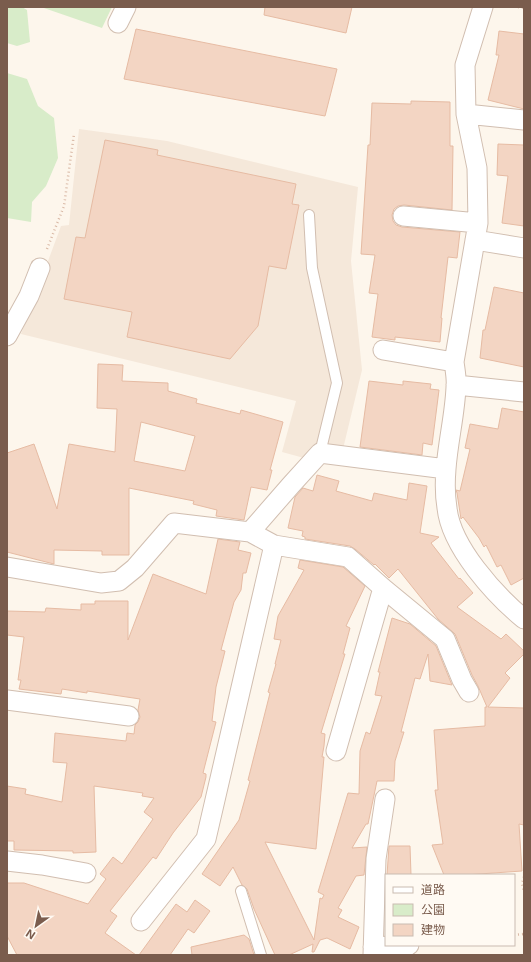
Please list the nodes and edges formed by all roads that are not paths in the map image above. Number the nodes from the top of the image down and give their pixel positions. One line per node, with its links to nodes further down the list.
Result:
1 (483, 7): 2 (street)
2 (466, 114): 3 (street); 6 (street)
3 (524, 120)
4 (310, 215): 14 (lane)
5 (403, 216): 6 (street)
6 (476, 231): 7 (street); 11 (street)
7 (524, 248)
8 (40, 268): 9 (street)
9 (7, 336)
10 (382, 350): 11 (street)
11 (454, 362): 12 (street)
12 (456, 385): 13 (street); 15 (street)
13 (524, 392)
14 (320, 453): 15 (street); 16 (street)
15 (446, 469): 20 (street)
16 (250, 532): 17 (street); 18 (street)
17 (274, 544): 19 (street); 29 (street)
18 (7, 567)
19 (382, 588): 21 (street); 24 (street)
20 (524, 619)
21 (469, 692)
22 (7, 700): 23 (street)
23 (128, 716)
24 (336, 751)
25 (385, 799): 31 (street)
26 (7, 861): 27 (street)
27 (86, 873)
28 (241, 891): 32 (lane)
29 (141, 921)
30 (403, 946): 31 (street)
31 (373, 951)
32 (261, 955)

